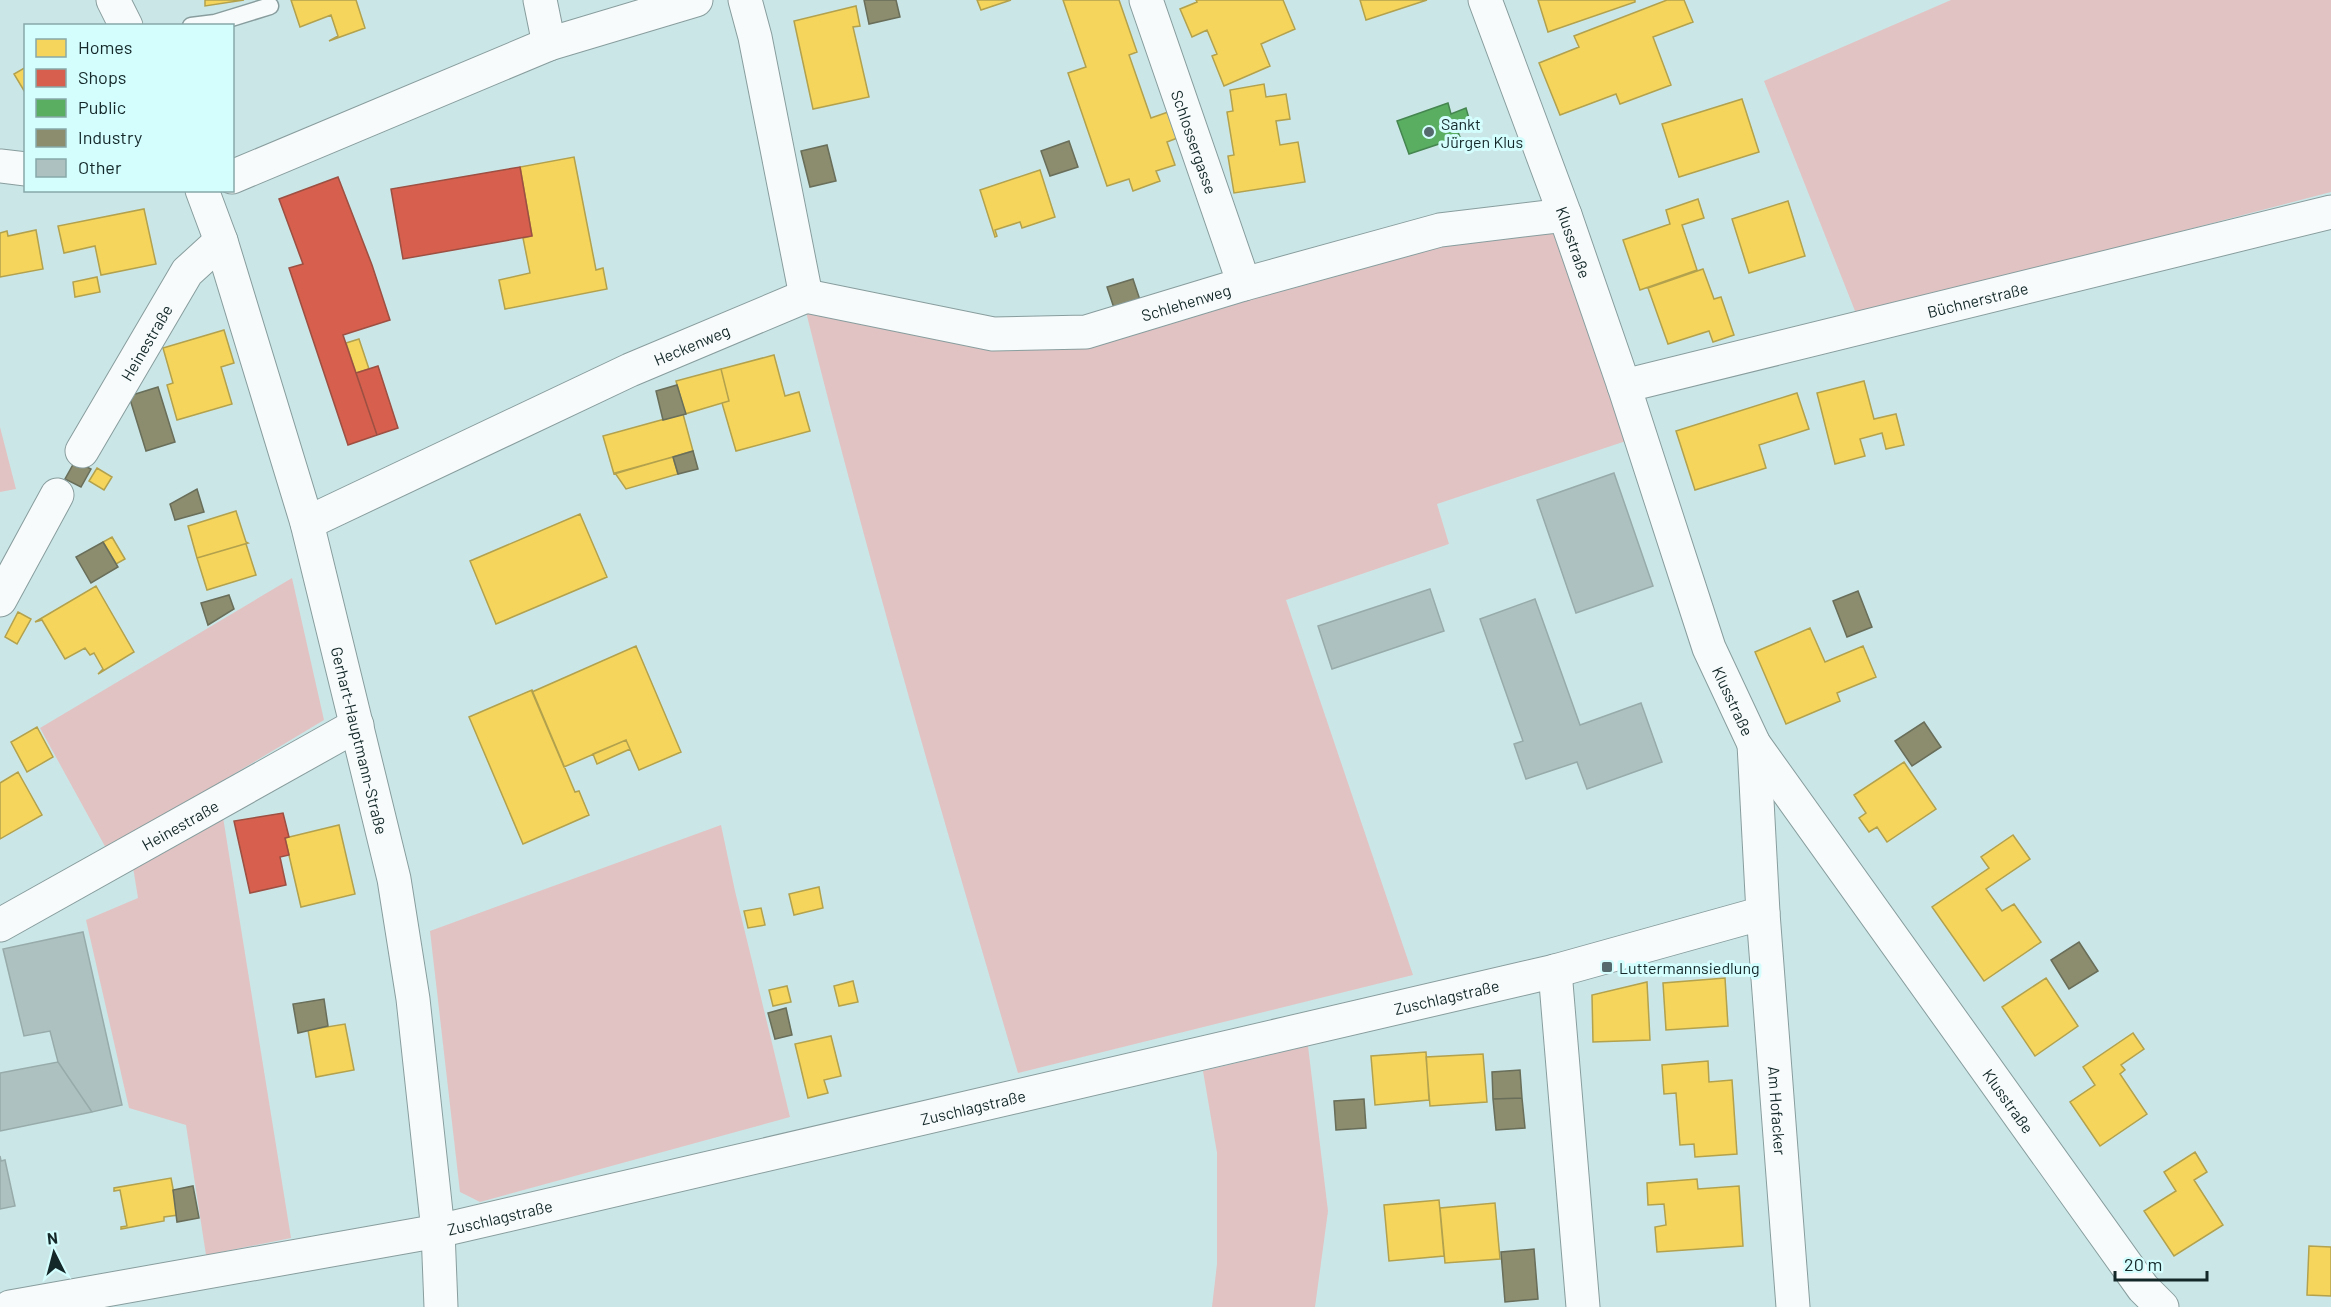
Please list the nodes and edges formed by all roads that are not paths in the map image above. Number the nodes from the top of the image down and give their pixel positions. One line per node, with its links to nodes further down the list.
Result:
1 (113, 0): 8 (street)
2 (540, 0): 10 (street)
3 (696, 0): 10 (street)
4 (746, 0): 19 (street)
5 (1146, 0): 18 (street, Schlossergasse)
6 (1485, 0): 16 (street, Klusstraße)
7 (270, 6): 9 (lane)
8 (125, 24)
9 (207, 24)
10 (549, 44): 13 (street)
11 (0, 166): 12 (street)
12 (24, 169)
13 (234, 176)
14 (203, 192): 17 (street, Gerhart-Hauptmann-Straße)
15 (2331, 212): 20 (street, Büchnerstraße)
16 (1565, 215): 18 (street, Schlehenweg); 20 (street, Klusstraße)
17 (221, 241): 21 (street, Heinestraße); 23 (street, Gerhart-Hauptmann-Straße)
18 (1244, 284): 19 (street, Schlehenweg)
19 (806, 296): 23 (street, Heckenweg)
20 (1624, 386): 26 (street, Klusstraße)
21 (82, 451)
22 (57, 495): 24 (street)
23 (307, 523): 25 (street, Gerhart-Hauptmann-Straße)
24 (0, 600)
25 (357, 725): 28 (street, Heinestraße); 30 (street, Gerhart-Hauptmann-Straße)
26 (1755, 744): 27 (street); 35 (street, Klusstraße)
27 (1763, 913): 29 (street, Zuschlagstraße); 34 (street, Am Hofacker)
28 (0, 925)
29 (1555, 971): 30 (street, Zuschlagstraße); 33 (street)
30 (438, 1231): 31 (street, Zuschlagstraße); 32 (street, Gerhart-Hauptmann-Straße)
31 (10, 1307)
32 (441, 1307)
33 (1583, 1307)
34 (1793, 1307)
35 (2162, 1307)

